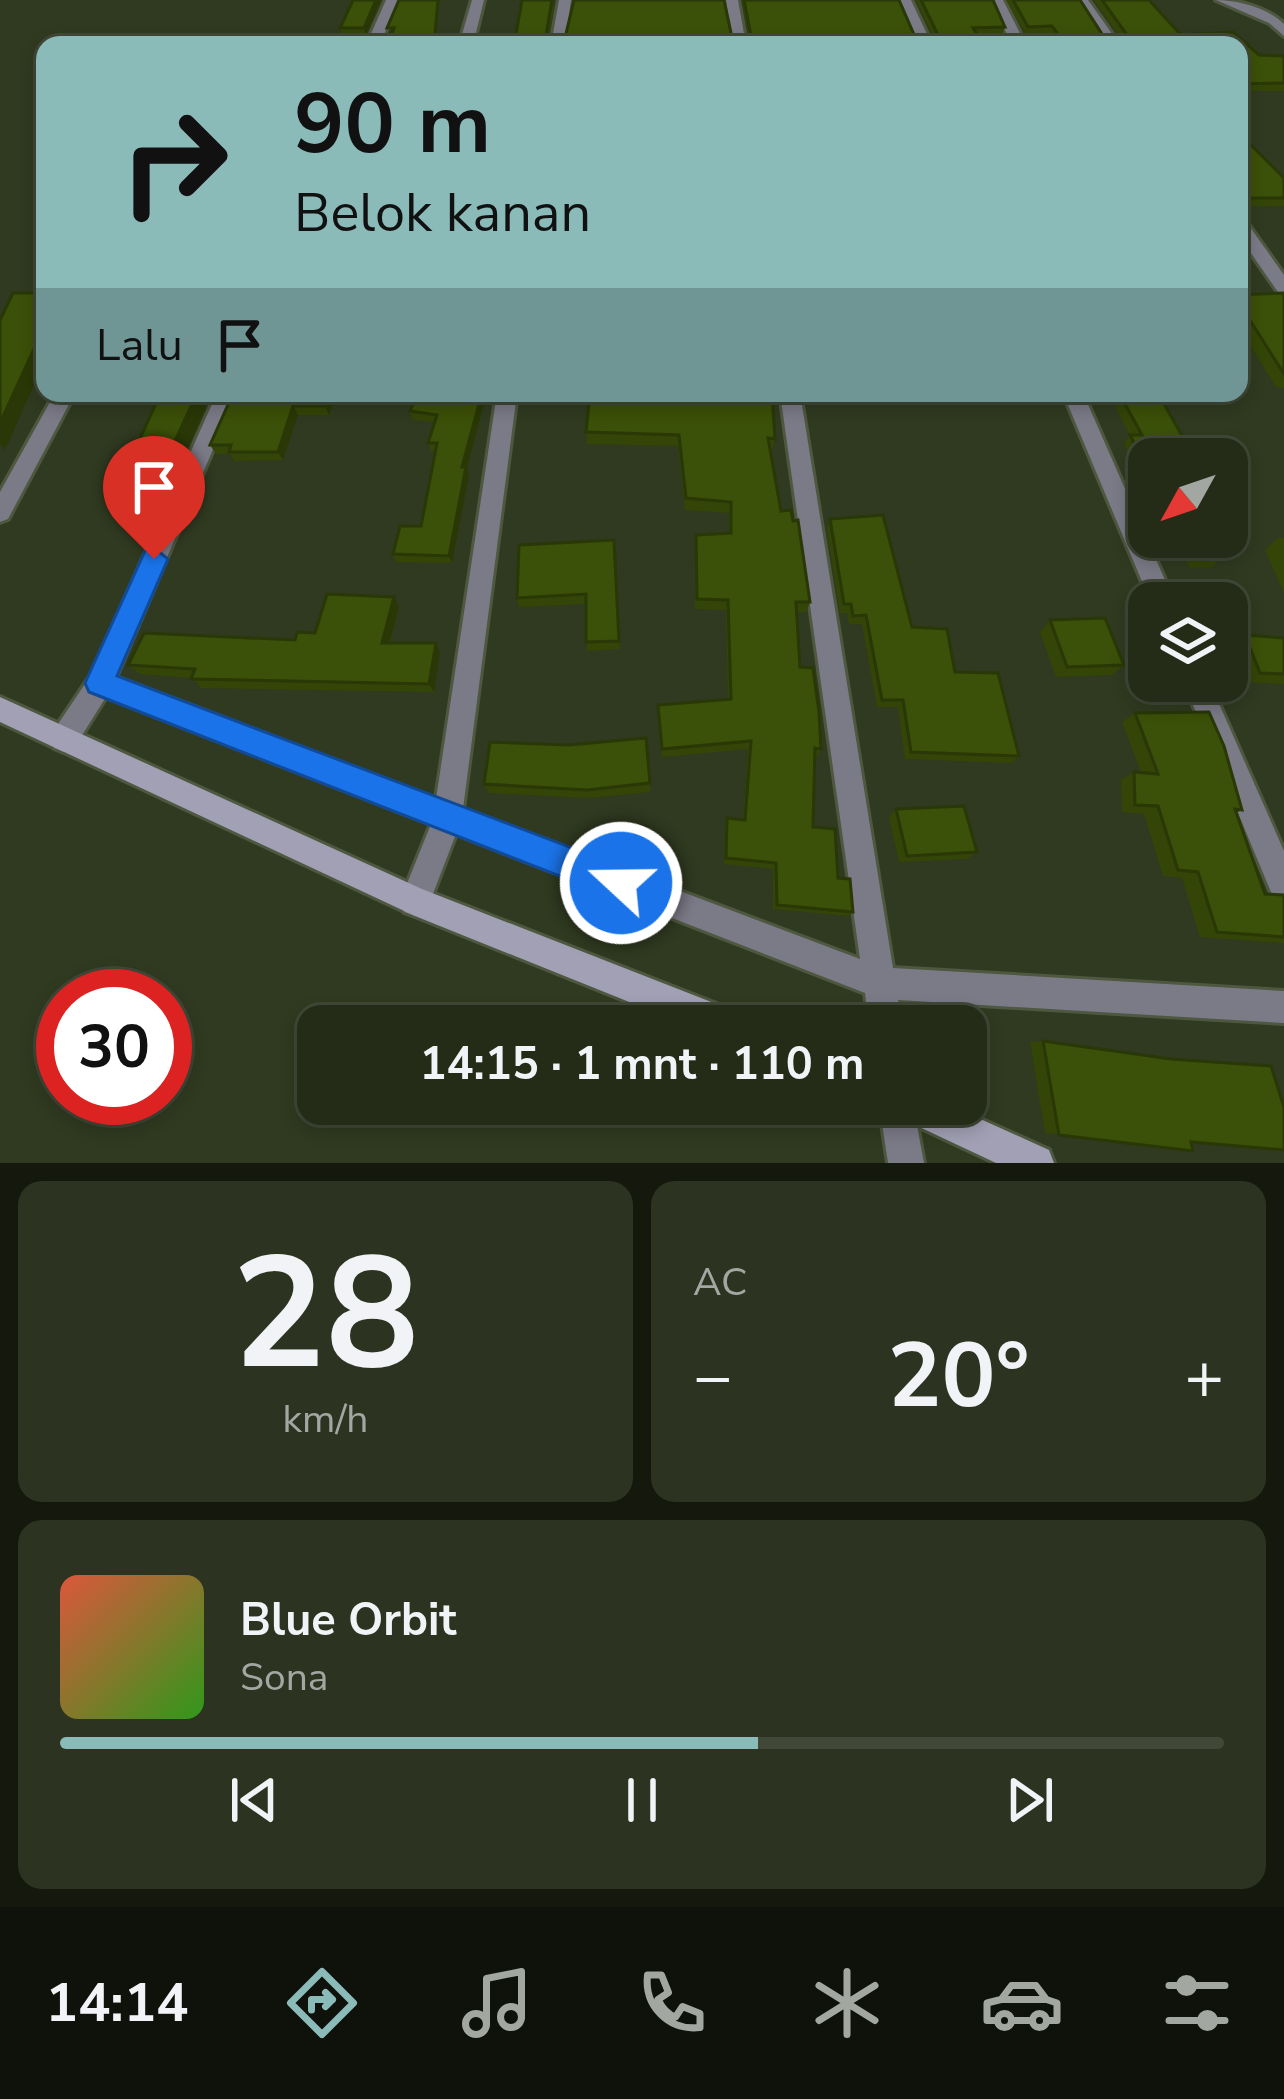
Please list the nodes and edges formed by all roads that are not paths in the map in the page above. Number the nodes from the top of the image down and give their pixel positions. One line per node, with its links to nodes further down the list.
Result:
1 (392, 0): 10 (street)
2 (478, 0): 11 (street)
3 (565, 0): 12 (street)
4 (732, 0): 13 (street)
5 (905, 0): 14 (street)
6 (997, 0): 15 (street)
7 (1082, 0): 16 (street)
8 (1222, 0): 9 (street)
9 (1284, 32)
10 (377, 36)
11 (468, 36)
12 (559, 36)
13 (738, 36)
14 (921, 36)
15 (1015, 36)
16 (1107, 36)
17 (1248, 237): 19 (street)
18 (1248, 254): 19 (street)
19 (1261, 255): 20 (street); 21 (street)
20 (1284, 255)
21 (1284, 288)
22 (60, 402): 27 (street)
23 (223, 402): 29 (street)
24 (506, 402): 33 (street)
25 (791, 402): 36 (street)
26 (1077, 402): 28 (street)
27 (0, 513)
28 (1154, 582)
29 (100, 683): 32 (street); 33 (street)
30 (1205, 702): 34 (street)
31 (0, 709): 32 (main road)
32 (64, 739): 35 (main road)
33 (448, 817): 35 (street); 36 (street)
34 (1284, 886)
35 (415, 901): 37 (main road)
36 (880, 983): 38 (street); 39 (street)
37 (677, 1005)
38 (883, 1005)
39 (1284, 1007)
40 (900, 1125): 42 (street)
41 (954, 1125): 43 (main road)
42 (906, 1163)
43 (1036, 1163)

